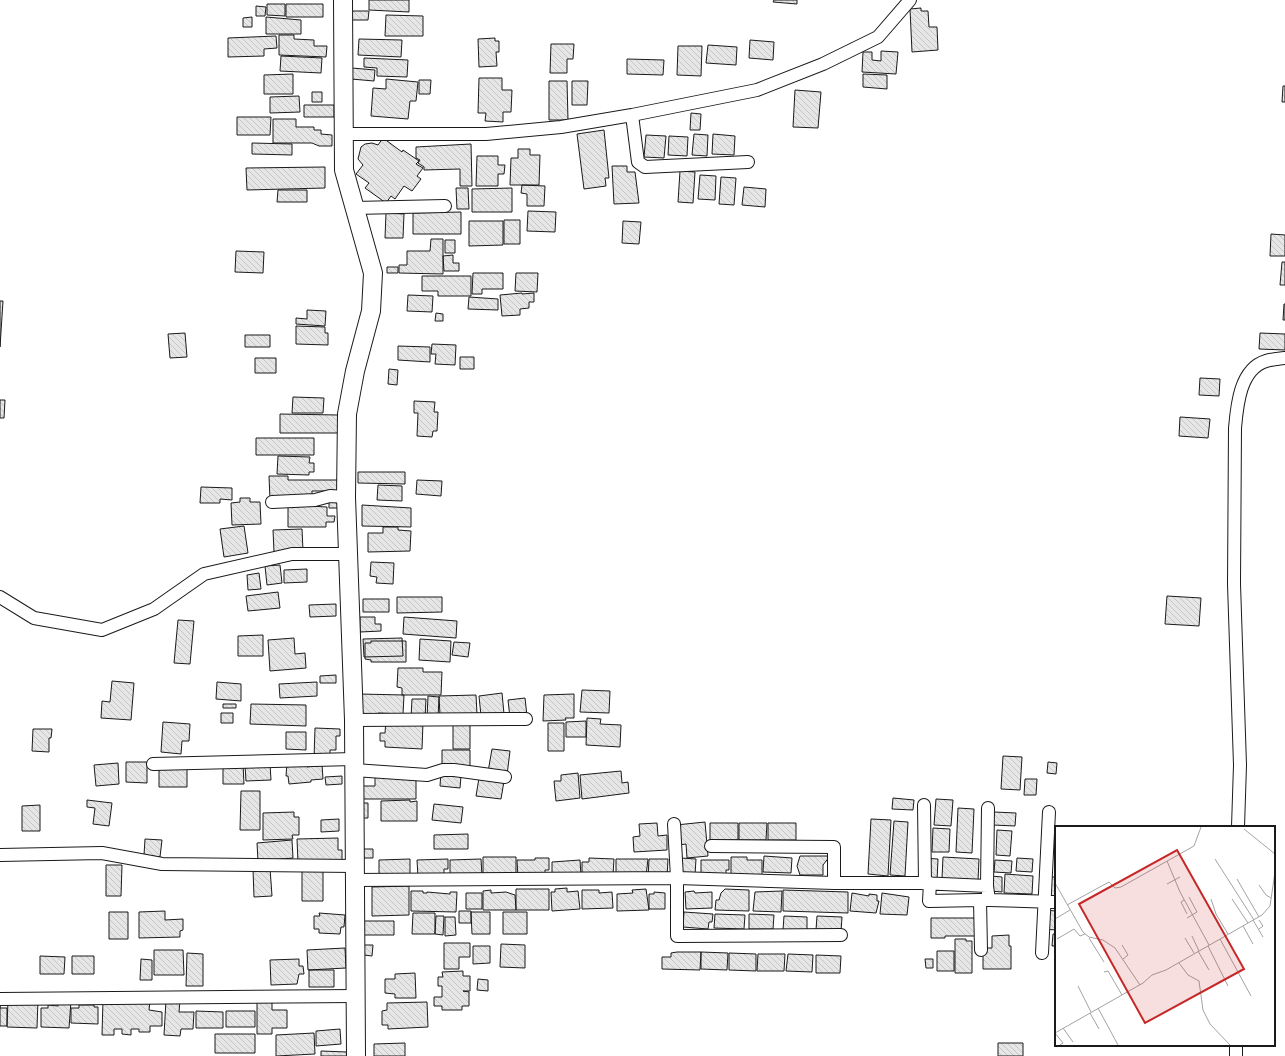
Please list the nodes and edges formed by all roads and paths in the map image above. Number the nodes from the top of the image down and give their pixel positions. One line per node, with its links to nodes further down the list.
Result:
1 (343, 0): 4 (street)
2 (910, 0): 3 (street)
3 (632, 115): 4 (street); 5 (street)
4 (343, 134): 7 (street)
5 (748, 162)
6 (444, 206): 7 (street)
7 (354, 208): 9 (street)
8 (1285, 358): 22 (street)
9 (346, 497): 10 (street); 11 (street)
10 (272, 502)
11 (348, 554): 12 (street); 14 (street)
12 (0, 597)
13 (526, 719): 14 (street)
14 (354, 720): 16 (street)
15 (153, 764): 16 (street)
16 (354, 764): 17 (street); 25 (street)
17 (505, 777)
18 (924, 805): 28 (street)
19 (988, 808): 29 (street)
20 (1048, 812): 31 (street)
21 (674, 824): 26 (street)
22 (1238, 826)
23 (711, 846): 27 (street)
24 (0, 855): 25 (street)
25 (355, 873): 26 (street); 35 (street)
26 (677, 878): 27 (street); 32 (street)
27 (834, 883): 28 (street)
28 (927, 883): 29 (street); 30 (street)
29 (987, 886): 30 (street)
30 (985, 900): 31 (street); 33 (street)
31 (1050, 902): 34 (street)
32 (841, 935)
33 (981, 950)
34 (1042, 953)
35 (356, 996): 36 (street); 37 (street)
36 (0, 999)
37 (356, 1056)

